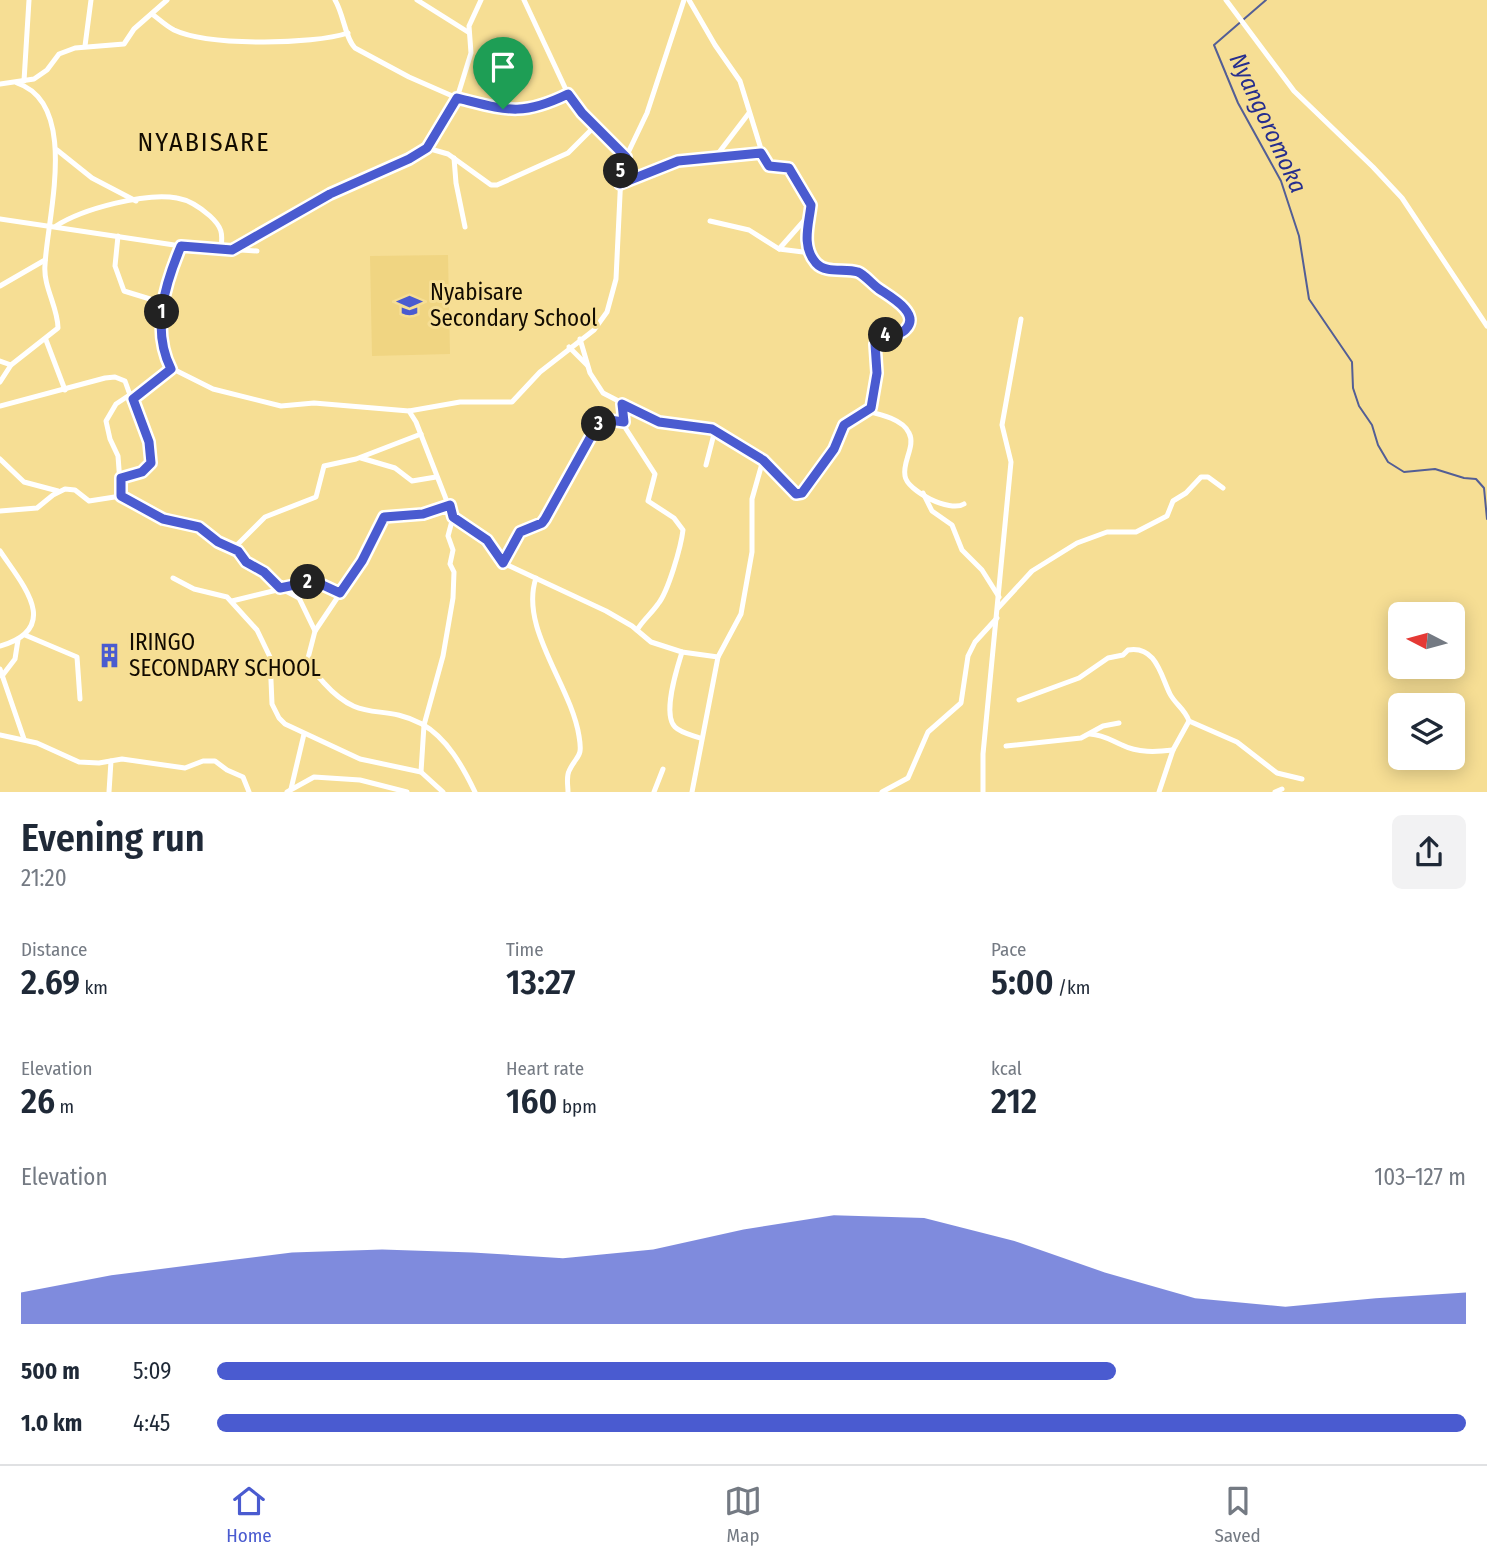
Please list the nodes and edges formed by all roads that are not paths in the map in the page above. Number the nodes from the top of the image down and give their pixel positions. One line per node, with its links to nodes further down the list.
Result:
1 (29, 0): 15 (street)
2 (91, 0): 14 (street)
3 (167, 0): 11 (street)
4 (335, 0): 13 (street)
5 (417, 0): 12 (street)
6 (481, 0): 12 (street)
7 (524, 0): 18 (street)
8 (684, 0): 26 (street)
9 (689, 0): 20 (street)
10 (1226, 0): 46 (street)
11 (152, 13): 13 (street); 14 (street)
12 (468, 32): 19 (street)
13 (348, 33): 19 (street)
14 (85, 46): 15 (street)
15 (24, 81): 16 (street)
16 (17, 83): 17 (street); 23 (street)
17 (0, 84)
18 (568, 94): 19 (street); 21 (street)
19 (457, 98): 22 (street)
20 (749, 113): 24 (street); 25 (street)
21 (594, 127): 26 (street); 27 (street)
22 (427, 148): 27 (street); 39 (street)
23 (57, 150): 29 (street); 33 (street)
24 (761, 153): 25 (street); 30 (street)
25 (717, 155): 28 (street)
26 (626, 157): 28 (street)
27 (454, 158): 34 (street)
28 (620, 184): 47 (street)
29 (136, 201): 33 (street); 37 (street)
30 (809, 215): 38 (street); 41 (street)
31 (0, 219): 33 (street)
32 (710, 221): 38 (street)
33 (53, 226): 35 (street); 42 (street)
34 (465, 227)
35 (118, 236): 36 (street); 44 (street)
36 (181, 246): 37 (street); 44 (street)
37 (221, 249): 39 (street)
38 (779, 249): 41 (street)
39 (232, 250): 40 (street)
40 (257, 251)
41 (810, 253): 60 (street)
42 (45, 260): 43 (street); 48 (street)
43 (0, 286)
44 (163, 303): 53 (street)
45 (1021, 319): 85 (street)
46 (1487, 326)
47 (580, 339): 49 (street); 52 (street)
48 (46, 340): 51 (street); 55 (street)
49 (569, 348): 52 (street); 59 (street)
50 (0, 361): 51 (street)
51 (10, 365): 54 (street)
52 (587, 365): 57 (street)
53 (171, 369): 56 (street); 59 (street)
54 (0, 382)
55 (65, 390): 56 (street); 58 (street)
56 (132, 396): 69 (street); 69 (street)
57 (622, 404): 61 (street); 62 (street)
58 (0, 406)
59 (409, 411): 63 (street)
60 (866, 411): 66 (street); 72 (street)
61 (624, 422): 80 (street); 89 (street)
62 (715, 430): 66 (street); 67 (street)
63 (421, 434): 64 (street); 68 (street)
64 (361, 457): 68 (street); 78 (street)
65 (0, 459): 71 (street)
66 (763, 460): 95 (street)
67 (706, 465)
68 (436, 477): 75 (street)
69 (121, 478): 73 (street)
70 (1223, 488): 87 (street)
71 (58, 491): 73 (street); 76 (street)
72 (923, 493): 74 (street); 85 (street)
73 (121, 496): 78 (street)
74 (964, 504)
75 (450, 505): 77 (street); 84 (street)
76 (0, 511)
77 (453, 517): 80 (street); 102 (street)
78 (234, 548): 83 (street)
79 (0, 551): 91 (street)
80 (503, 563): 82 (street)
81 (173, 578): 86 (street)
82 (536, 578): 89 (street); 121 (street)
83 (280, 588): 84 (street); 86 (street); 90 (street)
84 (340, 593): 90 (street)
85 (999, 597): 87 (street)
86 (232, 601): 103 (street)
87 (998, 608): 88 (street)
88 (997, 618): 124 (street); 125 (street)
89 (637, 630): 94 (street)
90 (315, 631): 102 (street)
91 (25, 635): 92 (street); 98 (street)
92 (18, 640): 93 (street); 97 (street)
93 (0, 646)
94 (682, 652): 95 (street); 106 (street)
95 (718, 657): 106 (street)
96 (0, 669): 97 (street)
97 (2, 676): 107 (street)
98 (80, 699)
99 (1019, 700): 100 (street)
100 (1189, 721): 109 (street); 113 (street)
101 (1119, 723): 104 (street)
102 (424, 725): 112 (street); 120 (street)
103 (304, 734): 112 (street); 116 (street)
104 (1090, 734): 108 (street); 109 (street)
105 (0, 735): 107 (street)
106 (700, 738): 123 (street)
107 (24, 740): 110 (street)
108 (1006, 746)
109 (1173, 750): 126 (street)
110 (111, 761): 115 (street); 117 (street)
111 (663, 769): 122 (street)
112 (421, 772): 119 (street)
113 (1302, 779)
114 (1282, 789): 127 (street)
115 (247, 791)
116 (290, 791): 118 (street)
117 (109, 792)
118 (407, 792)
119 (443, 792)
120 (475, 792)
121 (568, 792)
122 (654, 792)
123 (692, 792)
124 (882, 792)
125 (983, 792)
126 (1159, 792)
127 (1275, 792)

